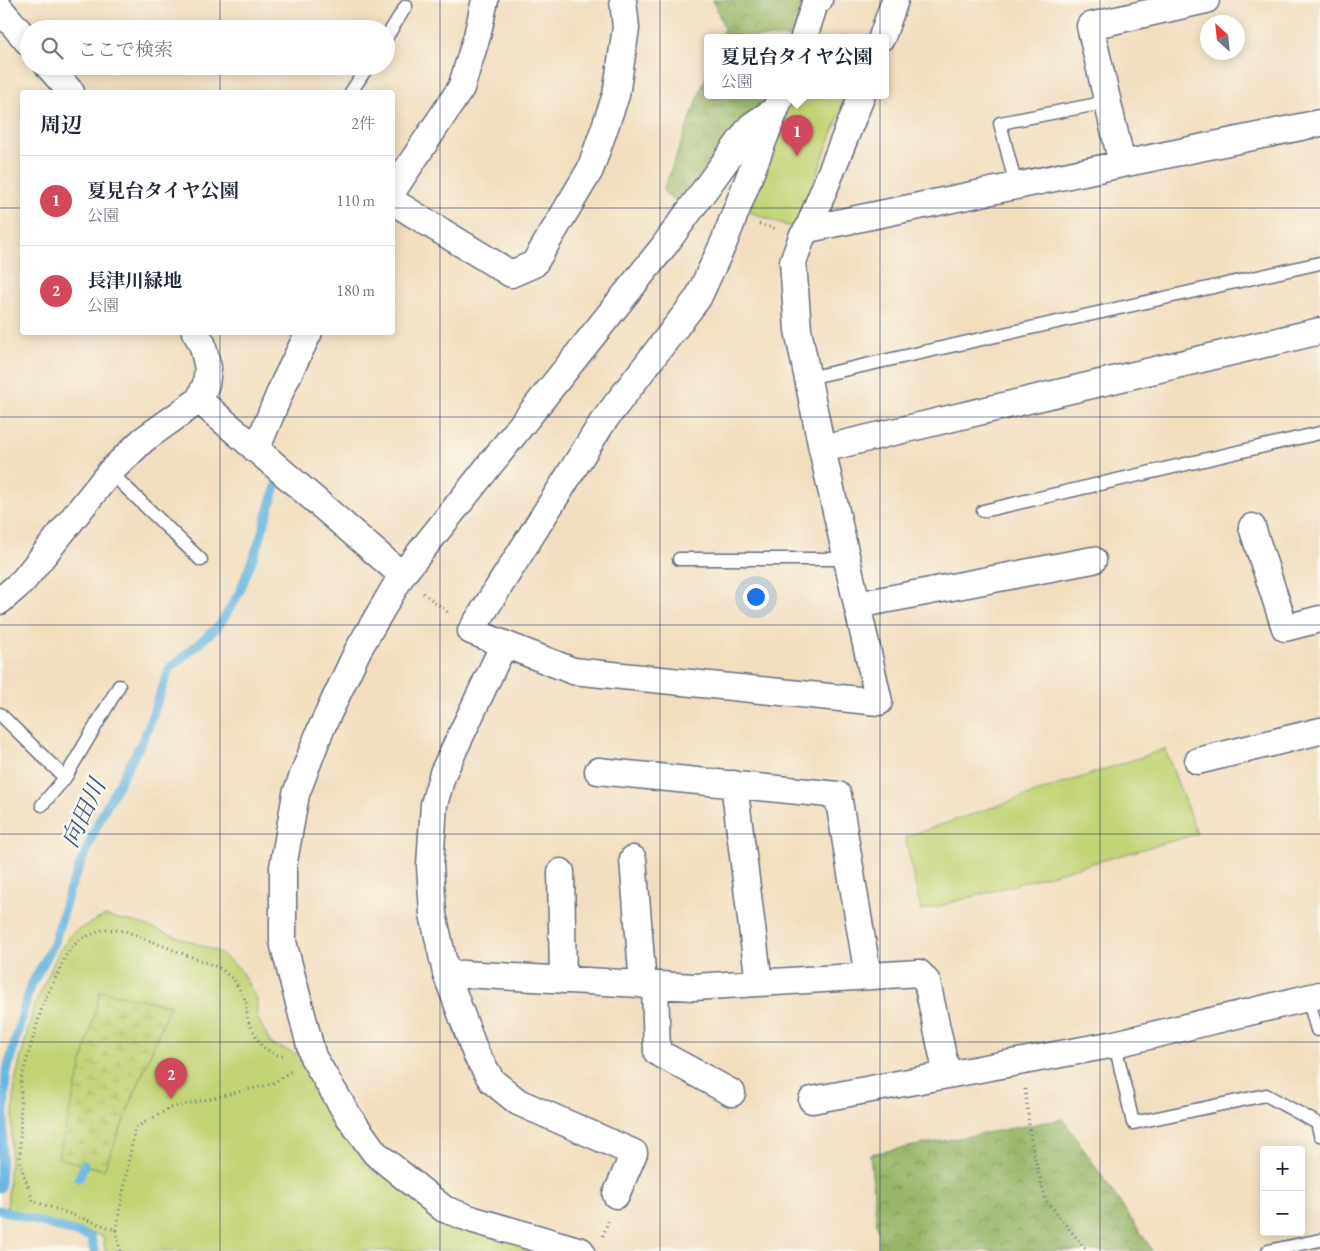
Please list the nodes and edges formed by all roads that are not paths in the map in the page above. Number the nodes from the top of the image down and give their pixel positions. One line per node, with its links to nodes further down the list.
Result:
1 (485, 0): 22 (street)
2 (623, 0): 23 (street)
3 (819, 0): 10 (street)
4 (895, 0): 11 (street)
5 (1206, 0): 18 (street)
6 (406, 6): 8 (lane)
7 (1, 14): 9 (street)
8 (395, 24)
9 (20, 34)
10 (805, 34)
11 (883, 34)
12 (56, 75): 14 (street)
13 (362, 75): 15 (lane)
14 (69, 90)
15 (352, 90)
16 (860, 99): 24 (street)
17 (778, 102): 41 (street); 45 (street)
18 (1108, 102): 20 (street); 21 (lane)
19 (1320, 123): 20 (street)
20 (1122, 164): 21 (street)
21 (1016, 186): 24 (street)
22 (395, 187)
23 (395, 203)
24 (808, 228): 29 (street)
25 (1320, 263): 29 (lane)
26 (1320, 331): 32 (street)
27 (197, 335): 30 (street)
28 (308, 335): 33 (street)
29 (808, 378): 32 (street)
30 (199, 400): 33 (street); 34 (street)
31 (1320, 433): 35 (lane)
32 (822, 449): 38 (street)
33 (256, 450): 41 (street)
34 (110, 472): 39 (lane); 42 (street)
35 (983, 511)
36 (1252, 527): 44 (street)
37 (679, 559): 38 (lane)
38 (847, 559): 43 (street)
39 (201, 560)
40 (1093, 560): 43 (street)
41 (402, 575): 70 (street)
42 (0, 600)
43 (857, 605): 45 (street)
44 (1320, 619)
45 (504, 644): 56 (street)
46 (119, 686): 51 (lane)
47 (0, 714): 51 (lane)
48 (1320, 731): 49 (street)
49 (1198, 761)
50 (598, 771): 52 (street)
51 (65, 778): 53 (lane)
52 (734, 784): 57 (street); 59 (street)
53 (42, 805)
54 (633, 859): 60 (street)
55 (561, 872): 58 (street)
56 (446, 973): 58 (street); 68 (street)
57 (868, 976): 59 (street); 64 (street)
58 (563, 980): 60 (street)
59 (759, 983): 60 (street)
60 (649, 985): 65 (street)
61 (1314, 996): 62 (lane); 63 (street)
62 (1317, 1030)
63 (1115, 1044): 64 (street); 67 (lane)
64 (947, 1075): 66 (street)
65 (732, 1093)
66 (812, 1100)
67 (1320, 1135)
68 (616, 1195)
69 (1320, 1240): 71 (lane)
70 (581, 1251)
71 (1268, 1251)

